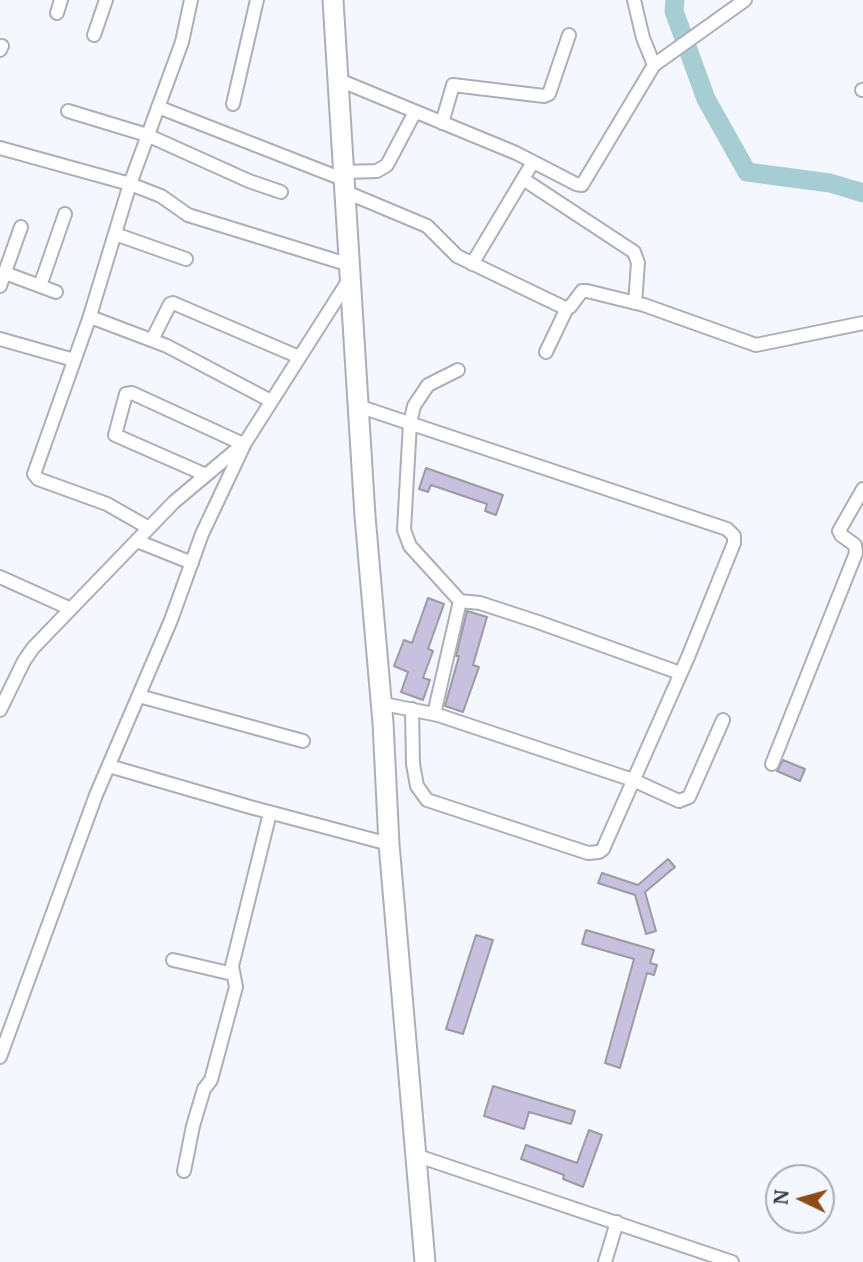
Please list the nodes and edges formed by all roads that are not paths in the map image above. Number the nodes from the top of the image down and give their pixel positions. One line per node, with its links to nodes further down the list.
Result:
1 (106, 0): 7 (street)
2 (191, 0): 12 (street)
3 (257, 0): 11 (street)
4 (333, 0): 10 (highway)
5 (634, 0): 9 (street)
6 (745, 0): 9 (street)
7 (94, 34)
8 (569, 35): 15 (street)
9 (658, 62): 18 (street)
10 (339, 80): 14 (street); 20 (highway)
11 (233, 104)
12 (158, 107): 16 (street); 20 (street)
13 (68, 111): 16 (street)
14 (415, 112): 15 (street); 20 (street)
15 (442, 123): 18 (street)
16 (147, 135): 21 (street); 22 (street)
17 (0, 148): 21 (street)
18 (533, 162): 19 (street)
19 (523, 179): 27 (street); 33 (street)
20 (345, 181): 27 (street); 28 (highway)
21 (131, 184): 25 (street); 28 (street)
22 (281, 192)
23 (65, 214): 31 (street)
24 (21, 227): 29 (street)
25 (115, 234): 26 (street); 35 (street)
26 (186, 259)
27 (472, 264): 34 (street)
28 (350, 271): 40 (street); 44 (highway)
29 (5, 273): 30 (street); 31 (street)
30 (0, 286)
31 (40, 286): 32 (street)
32 (56, 292)
33 (635, 303): 34 (street); 36 (street)
34 (567, 309): 39 (street)
35 (89, 319): 38 (street); 41 (street)
36 (863, 323)
37 (0, 340): 41 (street)
38 (152, 340): 40 (street); 43 (street)
39 (546, 352)
40 (299, 357): 43 (street)
41 (74, 360): 49 (street)
42 (458, 370): 45 (street)
43 (271, 401): 46 (street)
44 (358, 406): 45 (street); 57 (highway)
45 (411, 423): 53 (street); 55 (street)
46 (244, 443): 47 (street); 47 (street); 51 (street)
47 (206, 475): 49 (street)
48 (863, 489): 63 (street)
49 (149, 528): 50 (street)
50 (137, 541): 51 (street); 54 (street)
51 (192, 563): 56 (street)
52 (0, 577): 54 (street)
53 (460, 601): 55 (street); 60 (street)
54 (71, 609): 58 (street)
55 (680, 673): 65 (street)
56 (139, 696): 62 (street); 64 (street)
57 (379, 703): 59 (street); 67 (highway)
58 (1, 704)
59 (412, 709): 60 (street); 65 (street)
60 (434, 714): 65 (street)
61 (723, 720): 65 (street)
62 (303, 741)
63 (772, 764)
64 (109, 766): 66 (street); 70 (street)
65 (633, 780)
66 (270, 813): 67 (street); 69 (street)
67 (389, 844): 71 (highway)
68 (173, 960): 69 (street)
69 (233, 974): 72 (street)
70 (0, 1057)
71 (415, 1155): 73 (street); 74 (highway)
72 (184, 1171)
73 (617, 1222): 75 (street); 76 (street)
74 (425, 1262)
75 (605, 1262)
76 (732, 1262)

